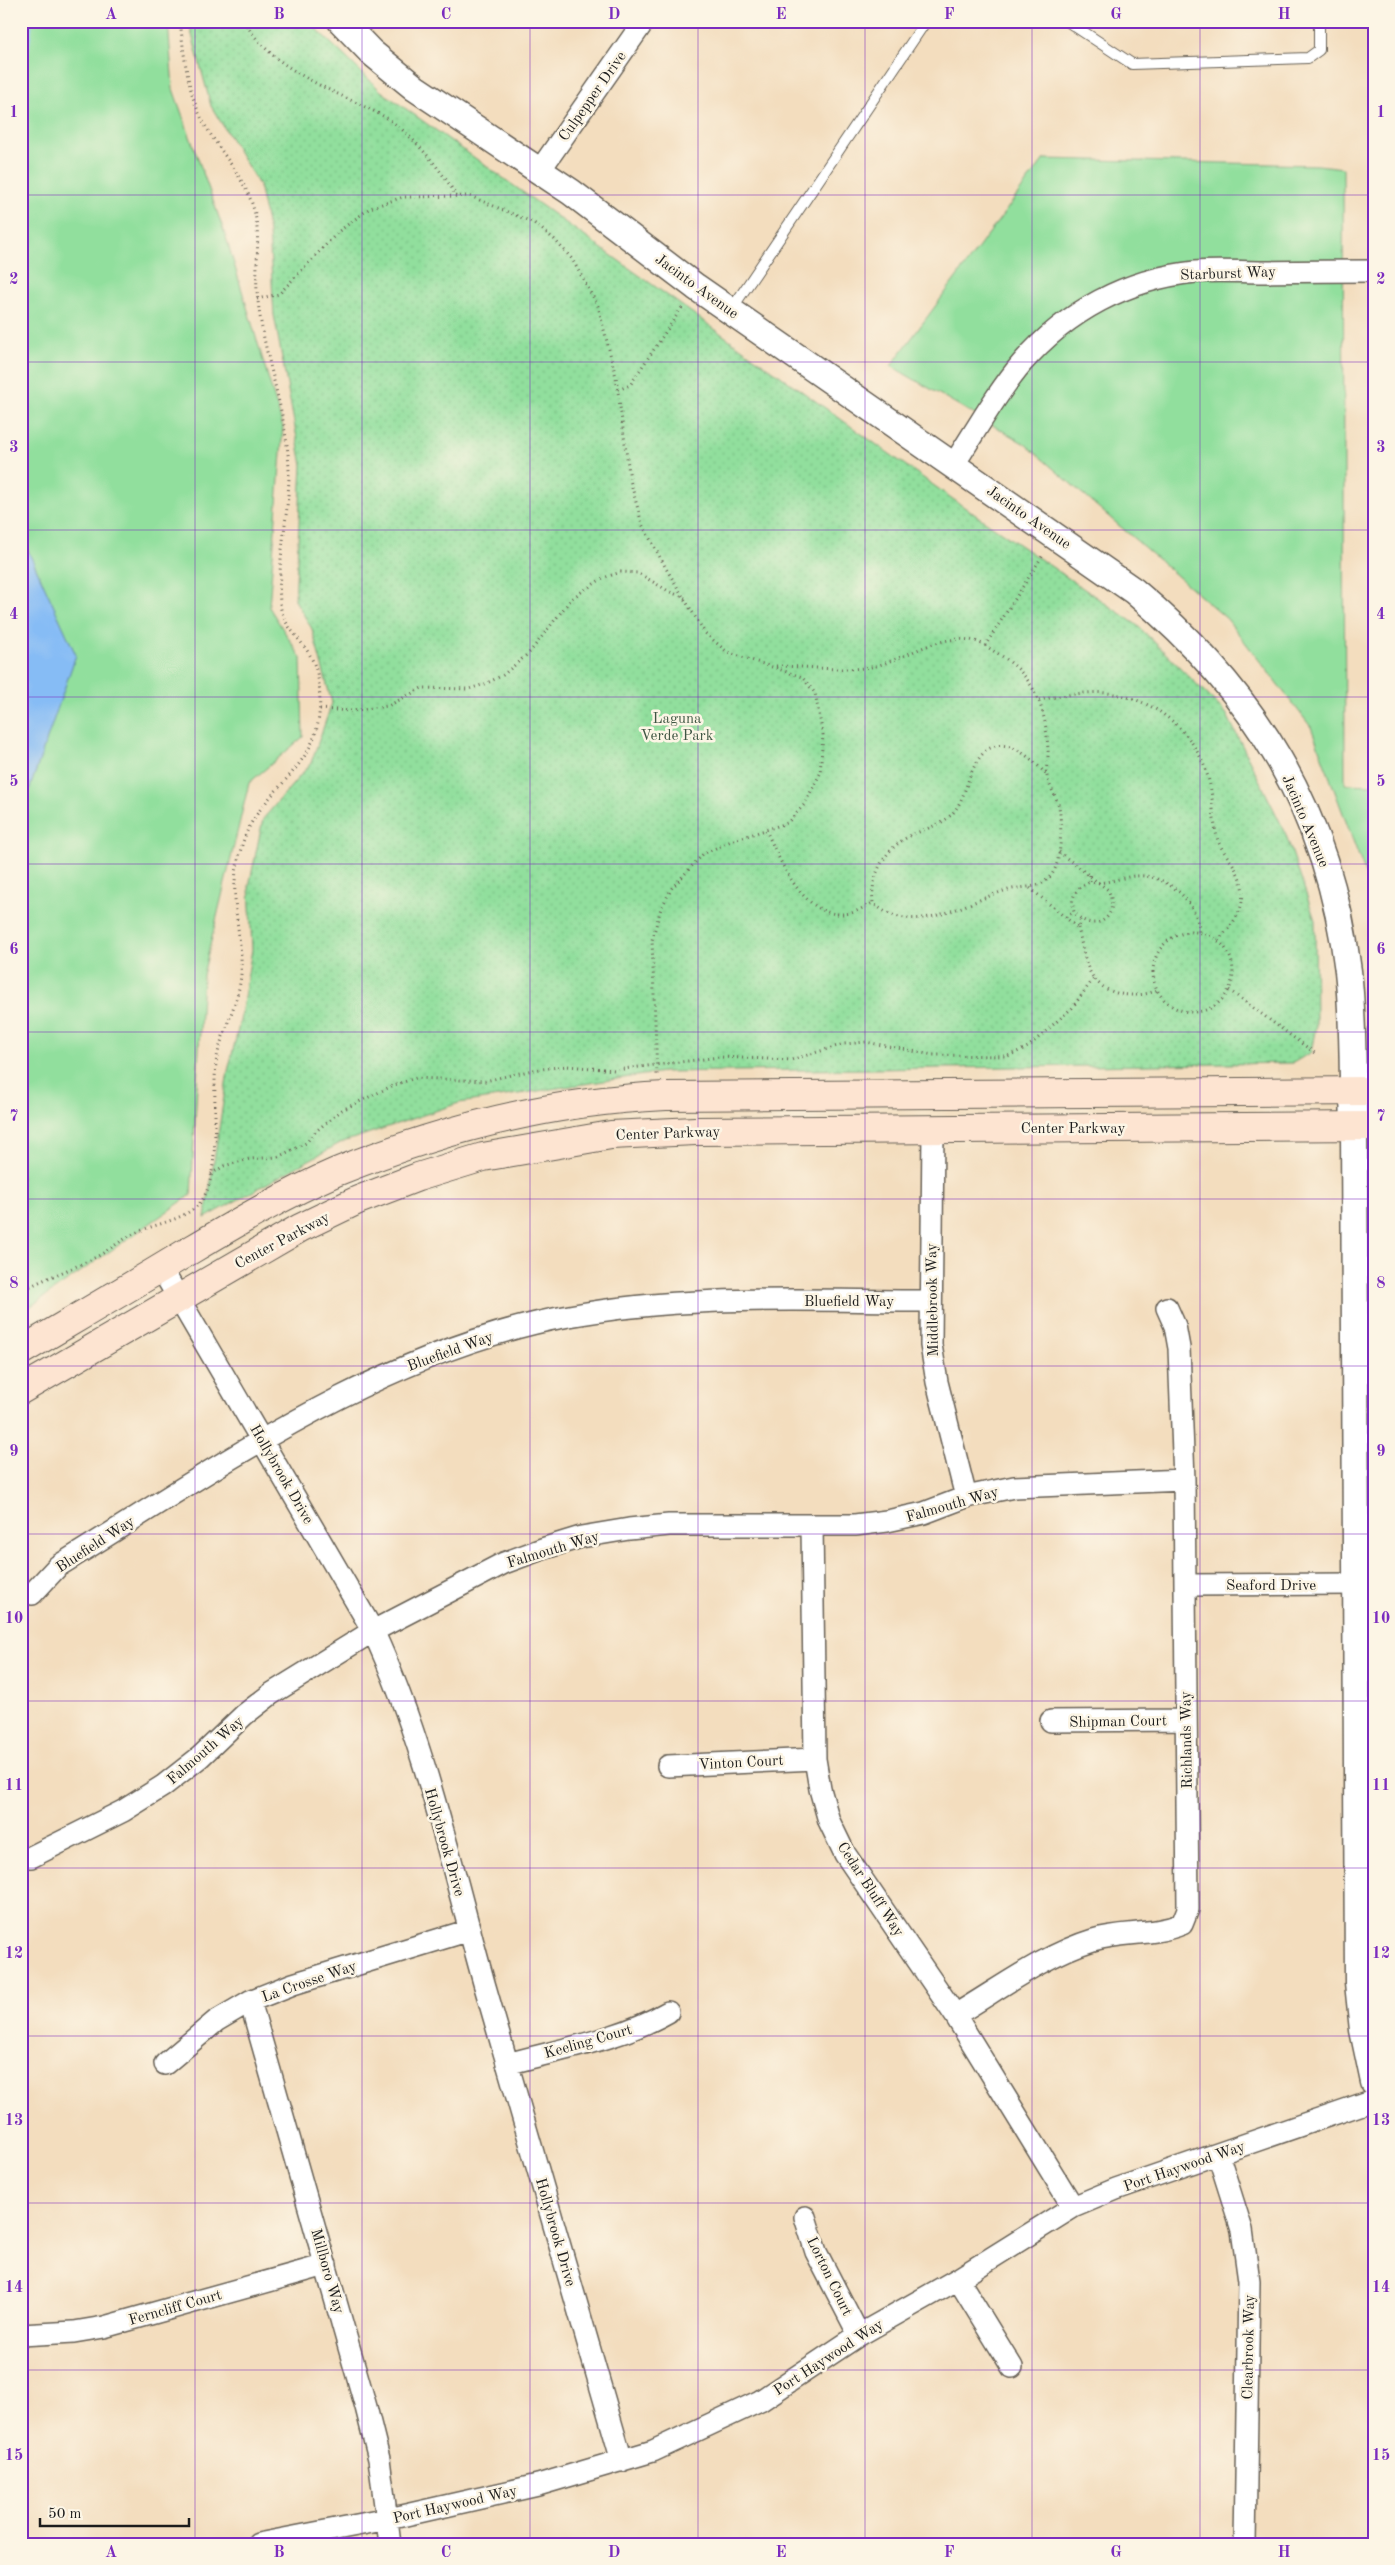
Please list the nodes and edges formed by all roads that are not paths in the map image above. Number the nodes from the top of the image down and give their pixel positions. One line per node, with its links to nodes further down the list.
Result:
1 (340, 21): 6 (street, Jacinto Avenue)
2 (644, 21): 6 (street, Culpepper Drive)
3 (926, 21): 8 (lane)
4 (1066, 21): 5 (lane)
5 (1319, 21)
6 (540, 170): 8 (street, Jacinto Avenue)
7 (1374, 271): 9 (street, Starburst Way)
8 (730, 311): 9 (street, Jacinto Avenue)
9 (954, 464): 10 (street, Jacinto Avenue)
10 (1363, 1091): 11 (street, Jacinto Avenue); 13 (main road)
11 (1364, 1126): 12 (main road, Center Parkway); 23 (street, Jacinto Avenue)
12 (933, 1128): 14 (main road, Center Parkway); 15 (street, Middlebrook Way)
13 (161, 1268): 14 (street, Hollybrook Drive); 17 (main road)
14 (178, 1297): 18 (main road, Center Parkway); 19 (street, Hollybrook Drive)
15 (930, 1301): 19 (street, Bluefield Way); 21 (street, Middlebrook Way)
16 (1167, 1308): 20 (street, Richlands Way)
17 (21, 1351)
18 (21, 1390)
19 (262, 1440): 25 (street, Bluefield Way); 26 (street, Hollybrook Drive)
20 (1184, 1480): 21 (street, Falmouth Way); 24 (street, Richlands Way)
21 (966, 1497): 22 (street, Falmouth Way)
22 (812, 1525): 26 (street, Falmouth Way); 29 (street, Cedar Bluff Way)
23 (1356, 1584): 24 (street, Seaford Drive); 31 (street, Jacinto Avenue)
24 (1186, 1585): 27 (street, Richlands Way)
25 (32, 1594)
26 (372, 1631): 32 (street, Falmouth Way); 33 (street, Hollybrook Drive)
27 (1185, 1720): 28 (street, Shipman Court); 36 (street, Richlands Way)
28 (1051, 1721)
29 (815, 1758): 30 (street, Vinton Court); 36 (street, Cedar Bluff Way)
30 (668, 1766)
31 (1365, 1814): 39 (street, Jacinto Avenue)
32 (31, 1857)
33 (470, 1930): 34 (street, La Crosse Way); 38 (street, Hollybrook Drive)
34 (250, 2001): 37 (street, La Crosse Way); 44 (street, Millboro Way)
35 (668, 2012): 38 (street, Keeling Court)
36 (955, 2015): 42 (street, Cedar Bluff Way)
37 (165, 2064)
38 (507, 2064): 49 (street, Hollybrook Drive)
39 (1374, 2082)
40 (1374, 2100): 41 (street, Port Haywood Way)
41 (1218, 2154): 42 (street, Port Haywood Way); 53 (street, Clearbrook Way)
42 (1073, 2207): 45 (street, Port Haywood Way)
43 (805, 2217): 47 (street, Lorton Court)
44 (326, 2264): 46 (street, Ferncliff Court); 50 (street, Millboro Way)
45 (958, 2279): 47 (street, Port Haywood Way); 48 (street)
46 (21, 2335)
47 (859, 2335): 49 (street, Port Haywood Way)
48 (1012, 2367)
49 (622, 2461): 50 (street, Port Haywood Way)
50 (388, 2519): 51 (street, Port Haywood Way); 52 (street, Millboro Way)
51 (258, 2544)
52 (390, 2544)
53 (1245, 2544)

